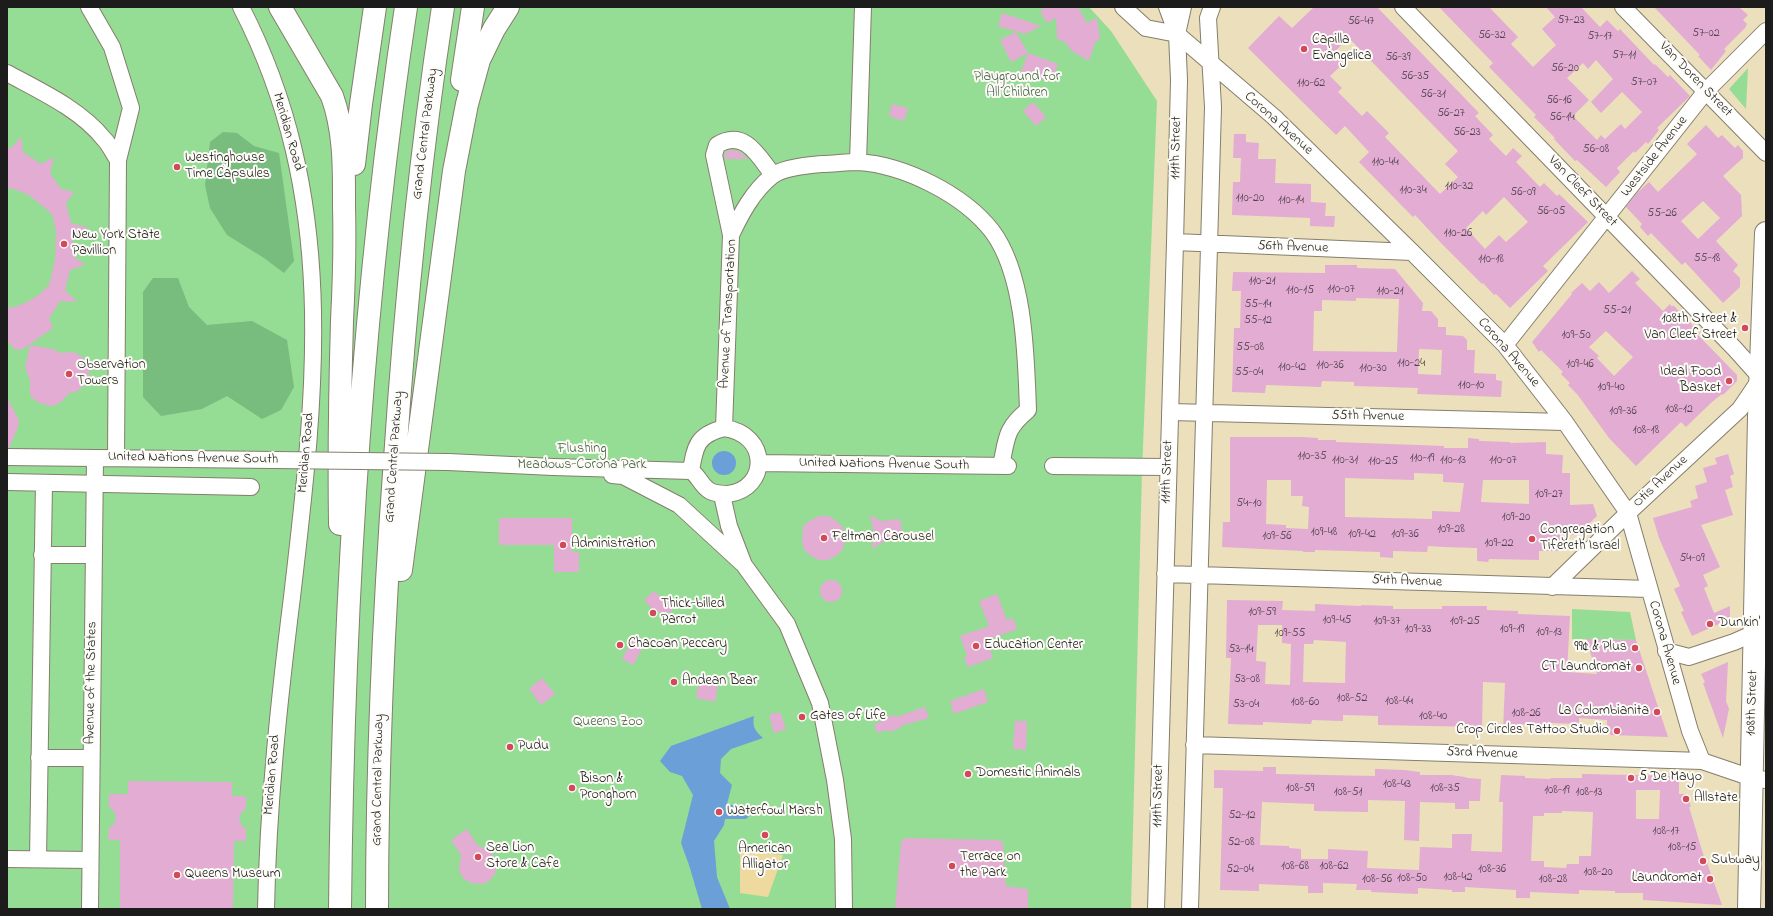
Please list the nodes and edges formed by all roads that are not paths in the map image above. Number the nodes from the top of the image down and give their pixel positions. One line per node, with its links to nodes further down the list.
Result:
1 (89, 7): 22 (street)
2 (241, 7): 73 (street, Meridian Road)
3 (280, 7): 32 (main road)
4 (375, 7): 32 (main road)
5 (406, 7): 63 (main road)
6 (443, 7): 62 (main road, Grand Central Parkway)
7 (473, 7): 24 (main road)
8 (508, 7): 24 (main road)
9 (862, 7): 23 (street)
10 (1123, 7): 17 (street)
11 (1167, 7): 17 (street, Corona Avenue)
12 (1182, 7): 17 (street)
13 (1212, 7): 18 (street)
14 (1403, 7): 26 (street, Van Cleef Street)
15 (1623, 7): 20 (street, Van Doren Street)
16 (1766, 31): 20 (street, Westside Avenue)
17 (1177, 34): 18 (street, Corona Avenue); 29 (street, 111th Street)
18 (1211, 64): 30 (street); 31 (street, Corona Avenue)
19 (7, 73): 22 (street)
20 (1706, 91): 21 (street, Van Doren Street); 26 (street, Westside Avenue)
21 (1766, 153)
22 (118, 160): 41 (street)
23 (858, 162): 25 (street); 42 (street, United Nations Avenue South)
24 (454, 171): 62 (main road)
25 (773, 175): 28 (street, Avenue of Transportation); 28 (street)
26 (1607, 217): 33 (street, Westside Avenue); 34 (street, Van Cleef Street)
27 (1766, 233): 34 (main road, 108th Street)
28 (731, 236): 38 (street, Avenue of Transportation)
29 (1175, 242): 30 (street, 56th Avenue); 35 (street, 111th Street)
30 (1209, 244): 31 (street, 56th Avenue); 36 (street)
31 (1412, 252): 33 (street, Corona Avenue)
32 (345, 253): 63 (main road)
33 (1505, 345): 37 (street, Corona Avenue)
34 (1763, 376): 52 (street, Otis Avenue); 60 (main road, 108th Street)
35 (1170, 412): 36 (street, 55th Avenue); 45 (street, 111th Street)
36 (1204, 414): 37 (street, 55th Avenue); 57 (street)
37 (1565, 422): 52 (street, Corona Avenue)
38 (724, 428): 42 (street); 46 (street)
39 (7, 457): 40 (street, United Nations Avenue South)
40 (95, 458): 41 (street, United Nations Avenue South); 49 (street, Avenue of the States)
41 (116, 458): 44 (street, United Nations Avenue South, bridge)
42 (759, 463): 51 (street)
43 (1053, 466): 45 (street)
44 (553, 467): 46 (street, United Nations Avenue South); 55 (street)
45 (1168, 468): 56 (street, 111th Street)
46 (691, 471): 51 (street)
47 (7, 482): 48 (street)
48 (44, 483): 49 (street); 53 (street)
49 (94, 483): 50 (street); 54 (street, Avenue of the States)
50 (251, 487)
51 (722, 495): 55 (street)
52 (1628, 514): 58 (street, Otis Avenue); 59 (street, Corona Avenue)
53 (42, 555): 54 (street); 65 (street)
54 (94, 556): 66 (street, Avenue of the States)
55 (744, 565): 76 (street)
56 (1166, 574): 57 (street, 54th Avenue); 77 (street, 111th Street)
57 (1199, 576): 58 (street, 54th Avenue); 64 (street)
58 (1552, 587): 59 (street, 54th Avenue)
59 (1649, 589): 61 (street, Corona Avenue)
60 (1760, 630): 61 (street); 68 (main road, 108th Street)
61 (1666, 651): 67 (street, Corona Avenue)
62 (380, 725): 75 (main road, Grand Central Parkway)
63 (343, 727): 74 (main road)
64 (1194, 745): 67 (street, 53rd Avenue); 78 (street)
65 (39, 758): 66 (street); 70 (street)
66 (91, 758): 71 (street, Avenue of the States)
67 (1702, 760): 68 (street, 53rd Avenue)
68 (1759, 779): 79 (main road, 108th Street)
69 (7, 859): 70 (street)
70 (38, 860): 71 (street)
71 (90, 860): 72 (street, Avenue of the States)
72 (90, 909)
73 (266, 909)
74 (340, 909)
75 (377, 909)
76 (844, 909)
77 (1156, 909)
78 (1190, 909)
79 (1749, 909)

